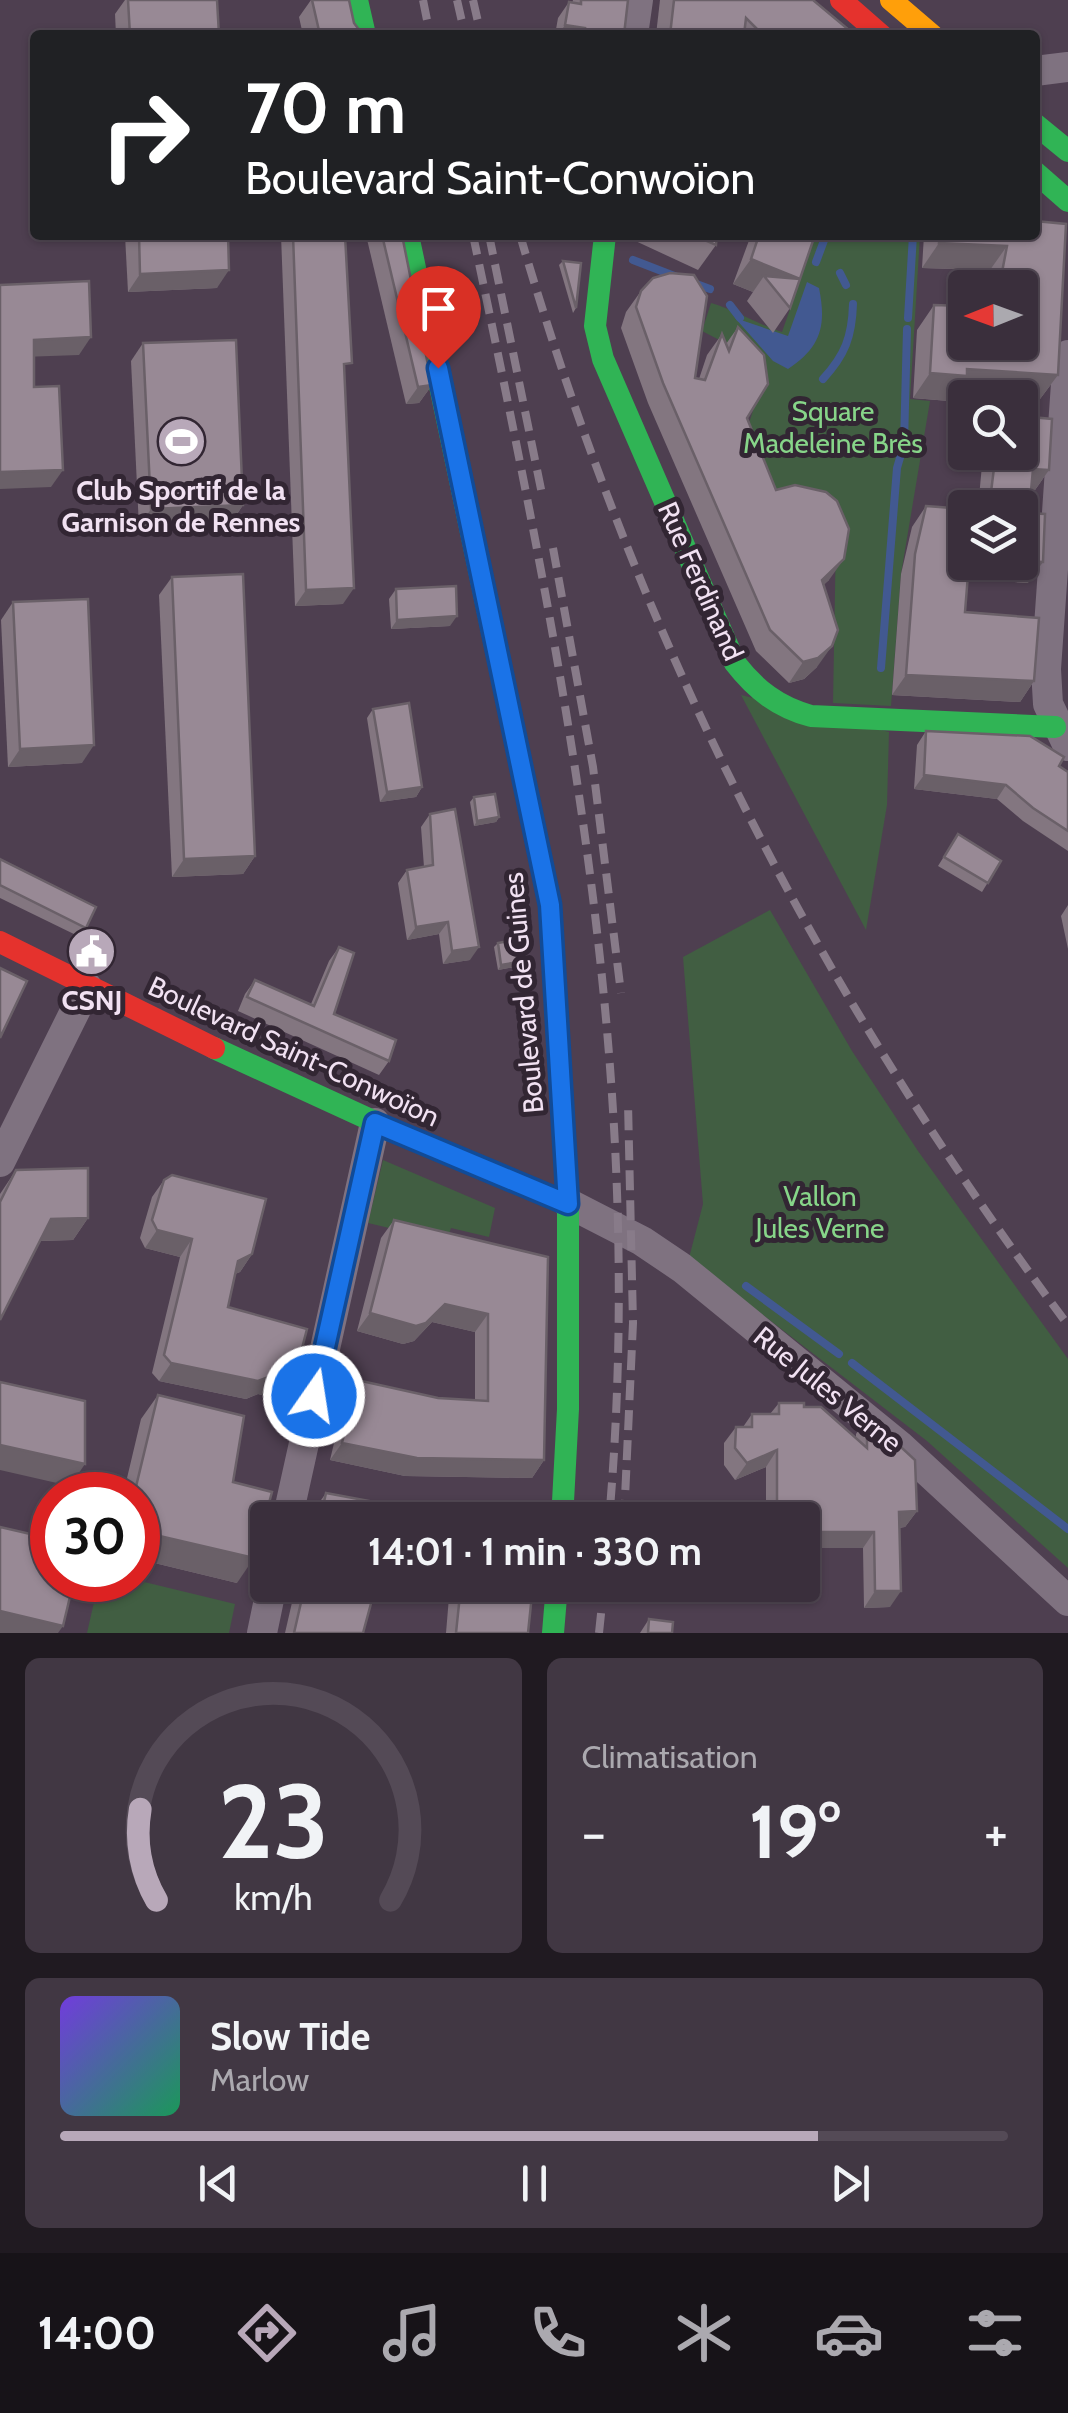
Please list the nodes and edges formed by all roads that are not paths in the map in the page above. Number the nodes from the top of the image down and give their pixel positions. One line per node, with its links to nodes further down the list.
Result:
1 (358, 0): 5 (street)
2 (638, 0): 6 (street)
3 (841, 0): 7 (street)
4 (891, 0): 8 (street)
5 (364, 30)
6 (634, 30)
7 (875, 30)
8 (926, 30)
9 (1068, 67): 10 (street)
10 (1040, 71)
11 (1040, 128): 12 (street)
12 (1068, 151)
13 (1040, 176): 14 (street)
14 (1068, 201)
15 (409, 240): 24 (street, Boulevard de Guines)
16 (604, 240): 19 (street, Rue Ferdinand)
17 (1068, 355): 18 (street)
18 (1060, 597): 19 (street)
19 (1062, 736)
20 (0, 942): 21 (street, Boulevard Saint-Conwoïon)
21 (87, 987): 22 (street, Boulevard Saint-Conwoïon); 23 (street)
22 (375, 1123): 24 (street, Boulevard Saint-Conwoïon); 25 (street)
23 (0, 1162)
24 (568, 1204): 26 (street, Boulevard de Guines); 29 (street, Rue Jules Verne)
25 (291, 1502)
26 (563, 1502)
27 (268, 1602): 30 (street)
28 (556, 1602): 31 (street)
29 (1068, 1602)
30 (262, 1633)
31 (553, 1633)

